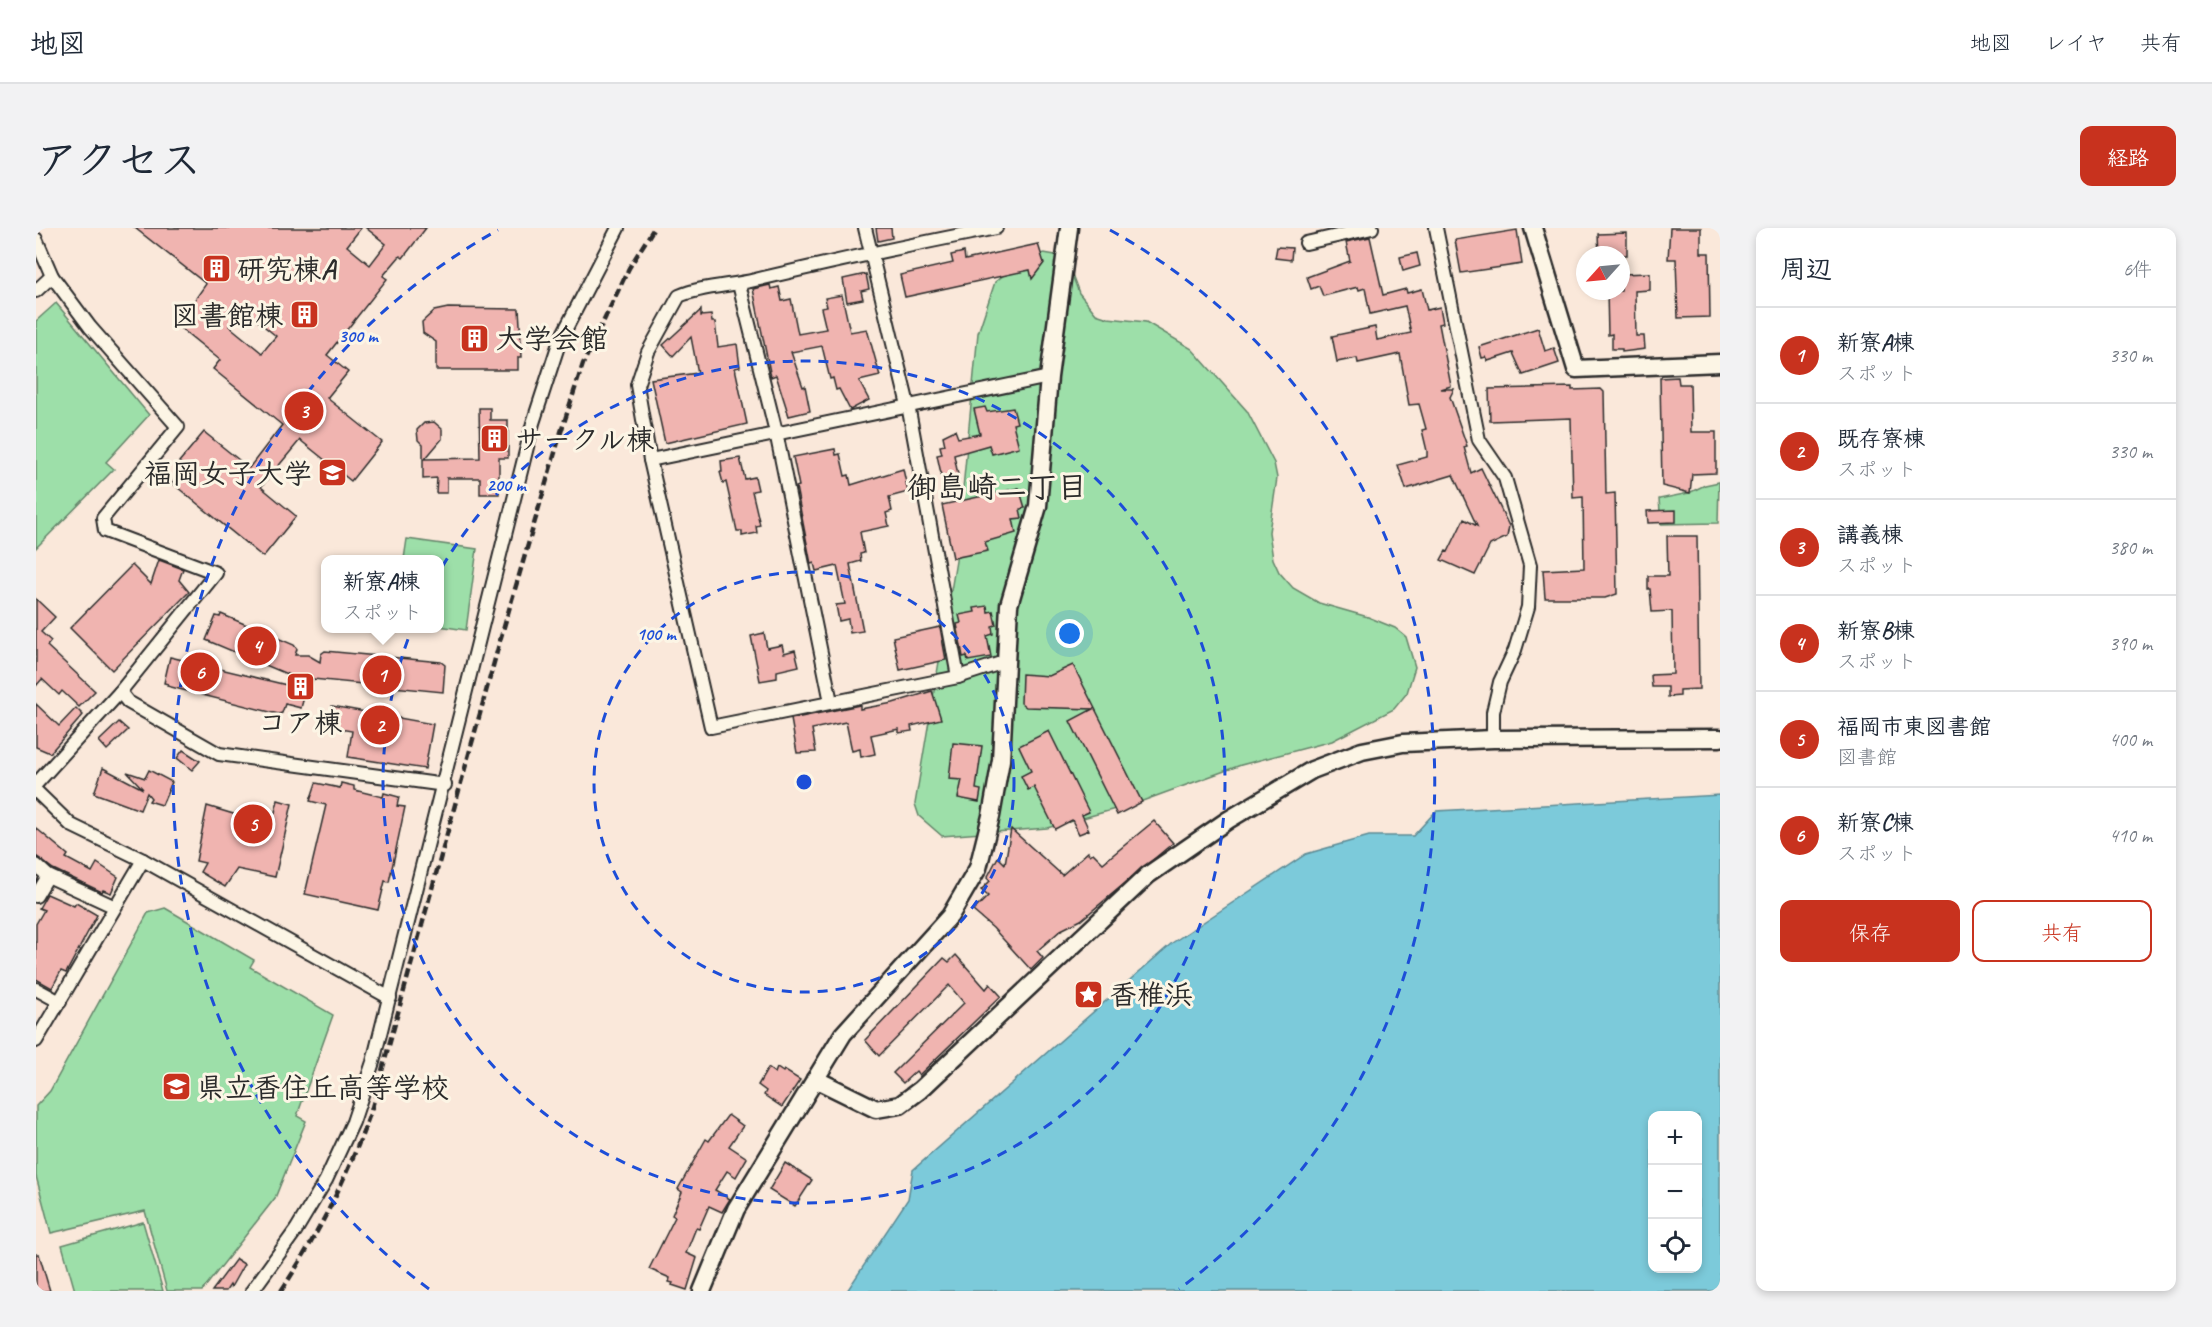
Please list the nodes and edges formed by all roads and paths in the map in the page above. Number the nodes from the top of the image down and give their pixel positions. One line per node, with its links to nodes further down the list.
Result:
1 (618, 228): 26 (street)
2 (865, 228): 10 (street)
3 (996, 228): 10 (street)
4 (1069, 228): 15 (street)
5 (1372, 228): 9 (street)
6 (1436, 228): 24 (street)
7 (1533, 228): 14 (street)
8 (36, 239): 11 (street)
9 (1306, 243)
10 (870, 253): 12 (street); 16 (street)
11 (52, 276): 13 (street); 21 (street)
12 (740, 284): 17 (street); 18 (street)
13 (36, 291)
14 (1720, 363)
15 (1049, 377): 16 (street); 19 (street)
16 (908, 405): 17 (street); 20 (street)
17 (776, 432): 18 (street); 22 (street)
18 (650, 460): 22 (street)
19 (1004, 662): 20 (street); 37 (street)
20 (958, 677): 22 (street)
21 (120, 692): 25 (street); 26 (street)
22 (831, 702)
23 (1720, 738): 24 (street)
24 (1493, 739): 37 (street)
25 (36, 784)
26 (445, 785): 34 (street)
27 (36, 791): 28 (street)
28 (143, 860): 32 (street); 34 (street)
29 (36, 865): 30 (street)
30 (48, 876): 31 (street); 32 (street)
31 (36, 896)
32 (113, 906): 35 (street)
33 (36, 988): 35 (street)
34 (390, 998): 38 (street)
35 (60, 1002): 36 (street)
36 (36, 1041)
37 (815, 1079): 39 (street)
38 (252, 1291)
39 (702, 1291)

